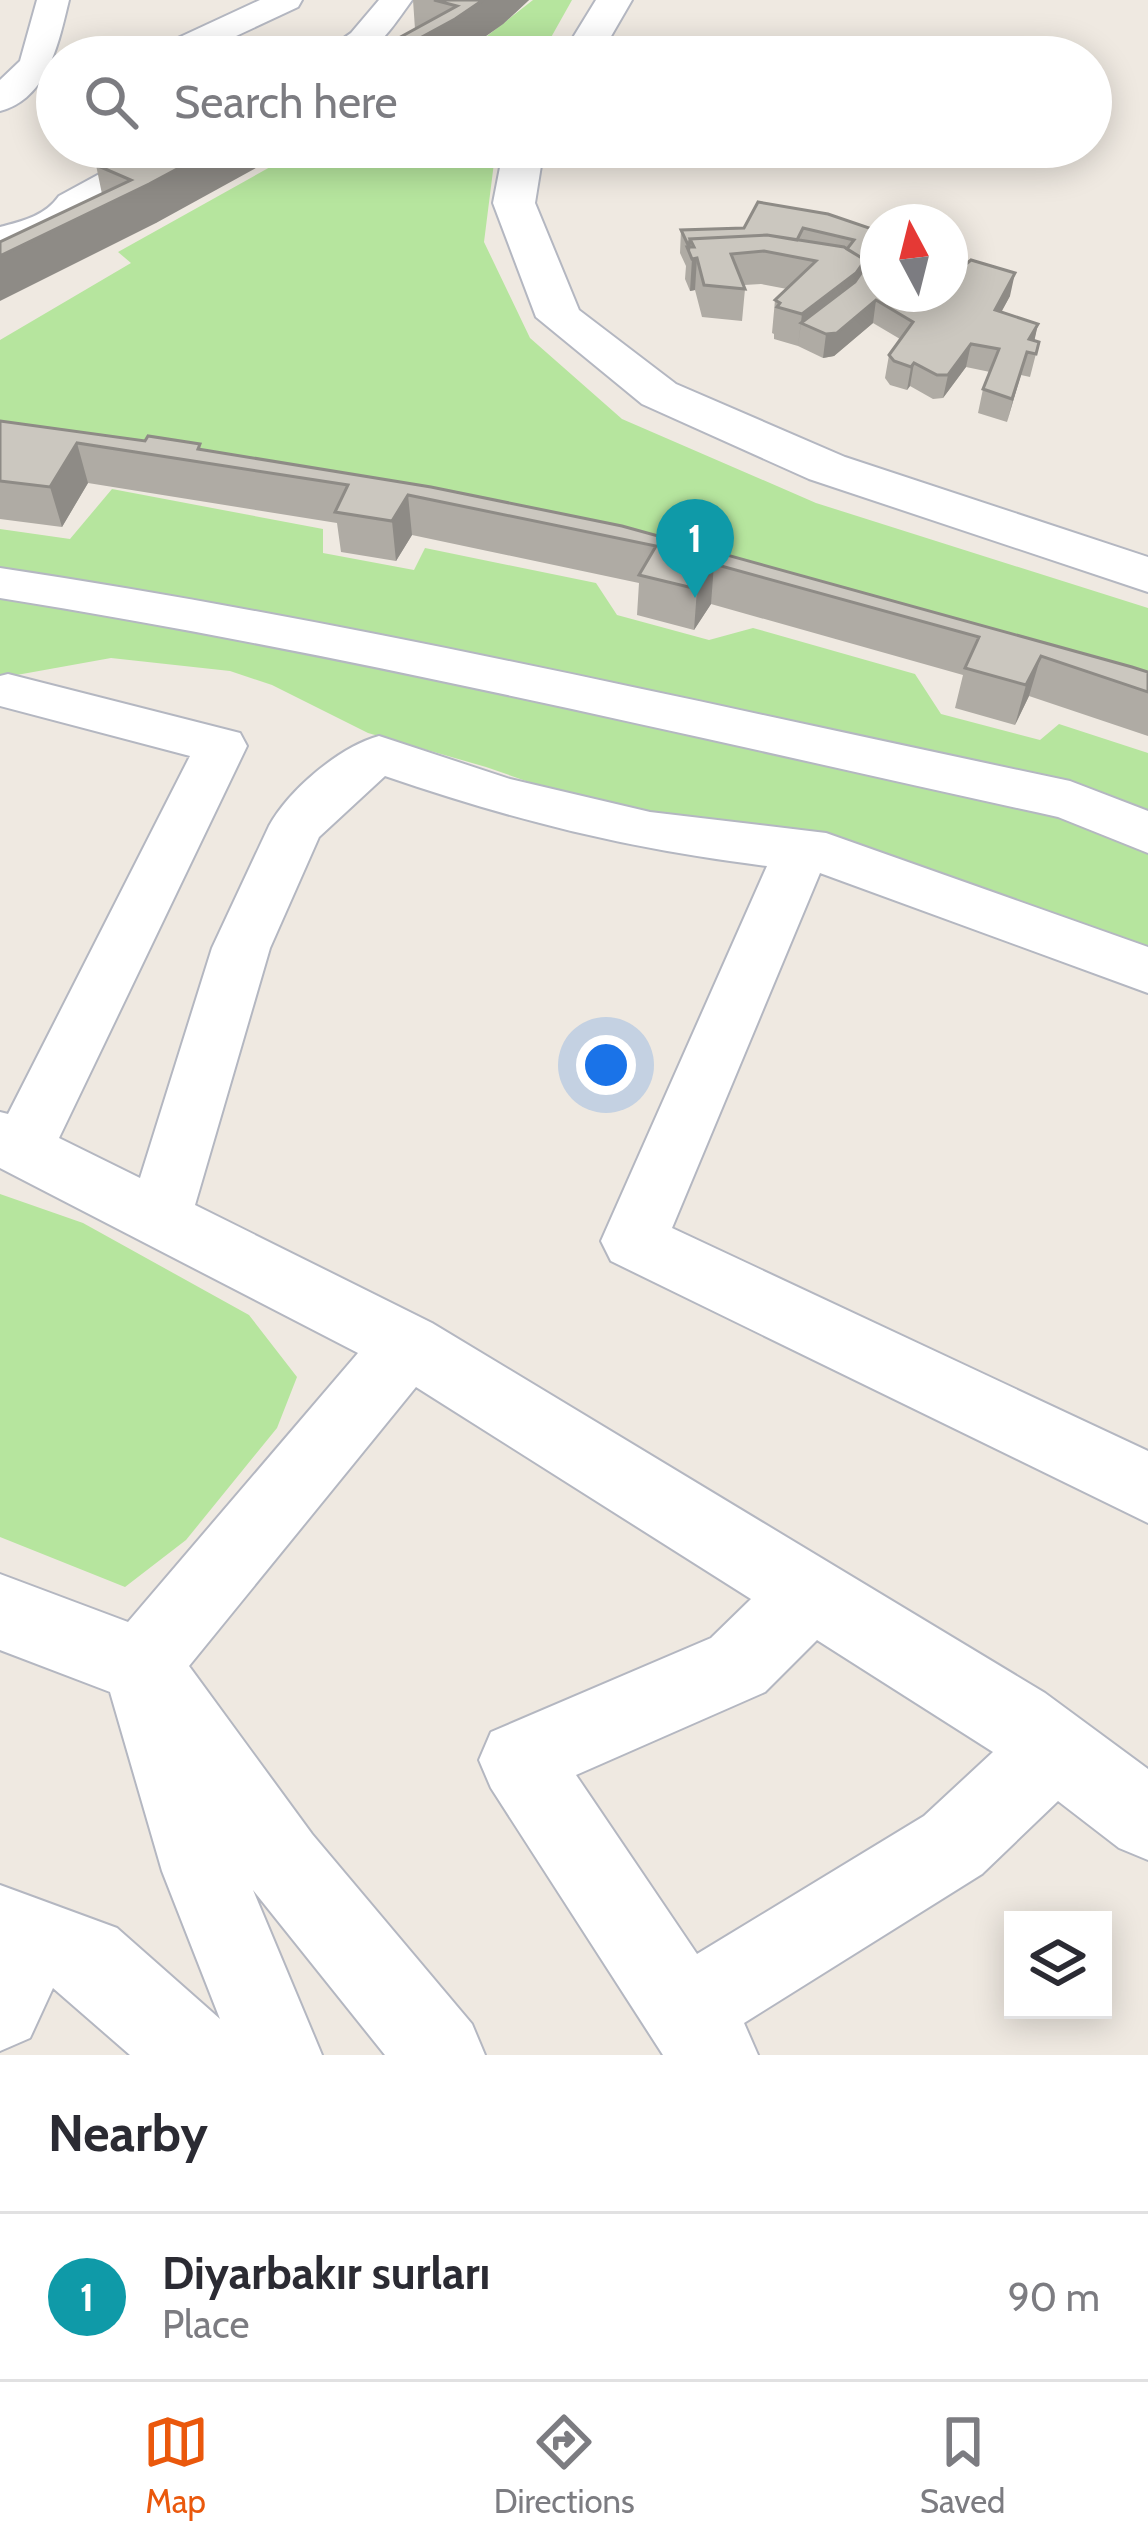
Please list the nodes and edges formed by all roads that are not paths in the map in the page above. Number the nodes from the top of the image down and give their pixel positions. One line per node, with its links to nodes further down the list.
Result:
1 (53, 0): 7 (street)
2 (208, 0): 6 (street)
3 (286, 0): 6 (street)
4 (396, 0): 9 (street)
5 (614, 0): 10 (street)
6 (251, 15): 8 (street)
7 (44, 36)
8 (208, 36)
9 (366, 36)
10 (593, 36)
11 (0, 44): 12 (street)
12 (36, 49)
13 (36, 64): 14 (street)
14 (3, 97): 15 (street)
15 (36, 99)
16 (135, 168): 18 (street)
17 (520, 168): 19 (street)
18 (0, 239)
19 (1148, 574)
20 (0, 584): 22 (street)
21 (2, 696): 25 (street)
22 (1148, 833)
23 (803, 848): 24 (street); 26 (street); 28 (street)
24 (1148, 970)
25 (11, 1143): 26 (street)
26 (159, 1219): 27 (street)
27 (408, 1345): 29 (street); 31 (street)
28 (1148, 1488)
29 (811, 1594): 32 (street); 35 (street)
30 (0, 1612): 31 (street)
31 (141, 1665): 37 (street); 38 (street)
32 (1054, 1749): 33 (street); 35 (street)
33 (1148, 1820)
34 (11, 1958): 36 (street)
35 (699, 2032)
36 (195, 2055)
37 (278, 2055)
38 (441, 2055)

